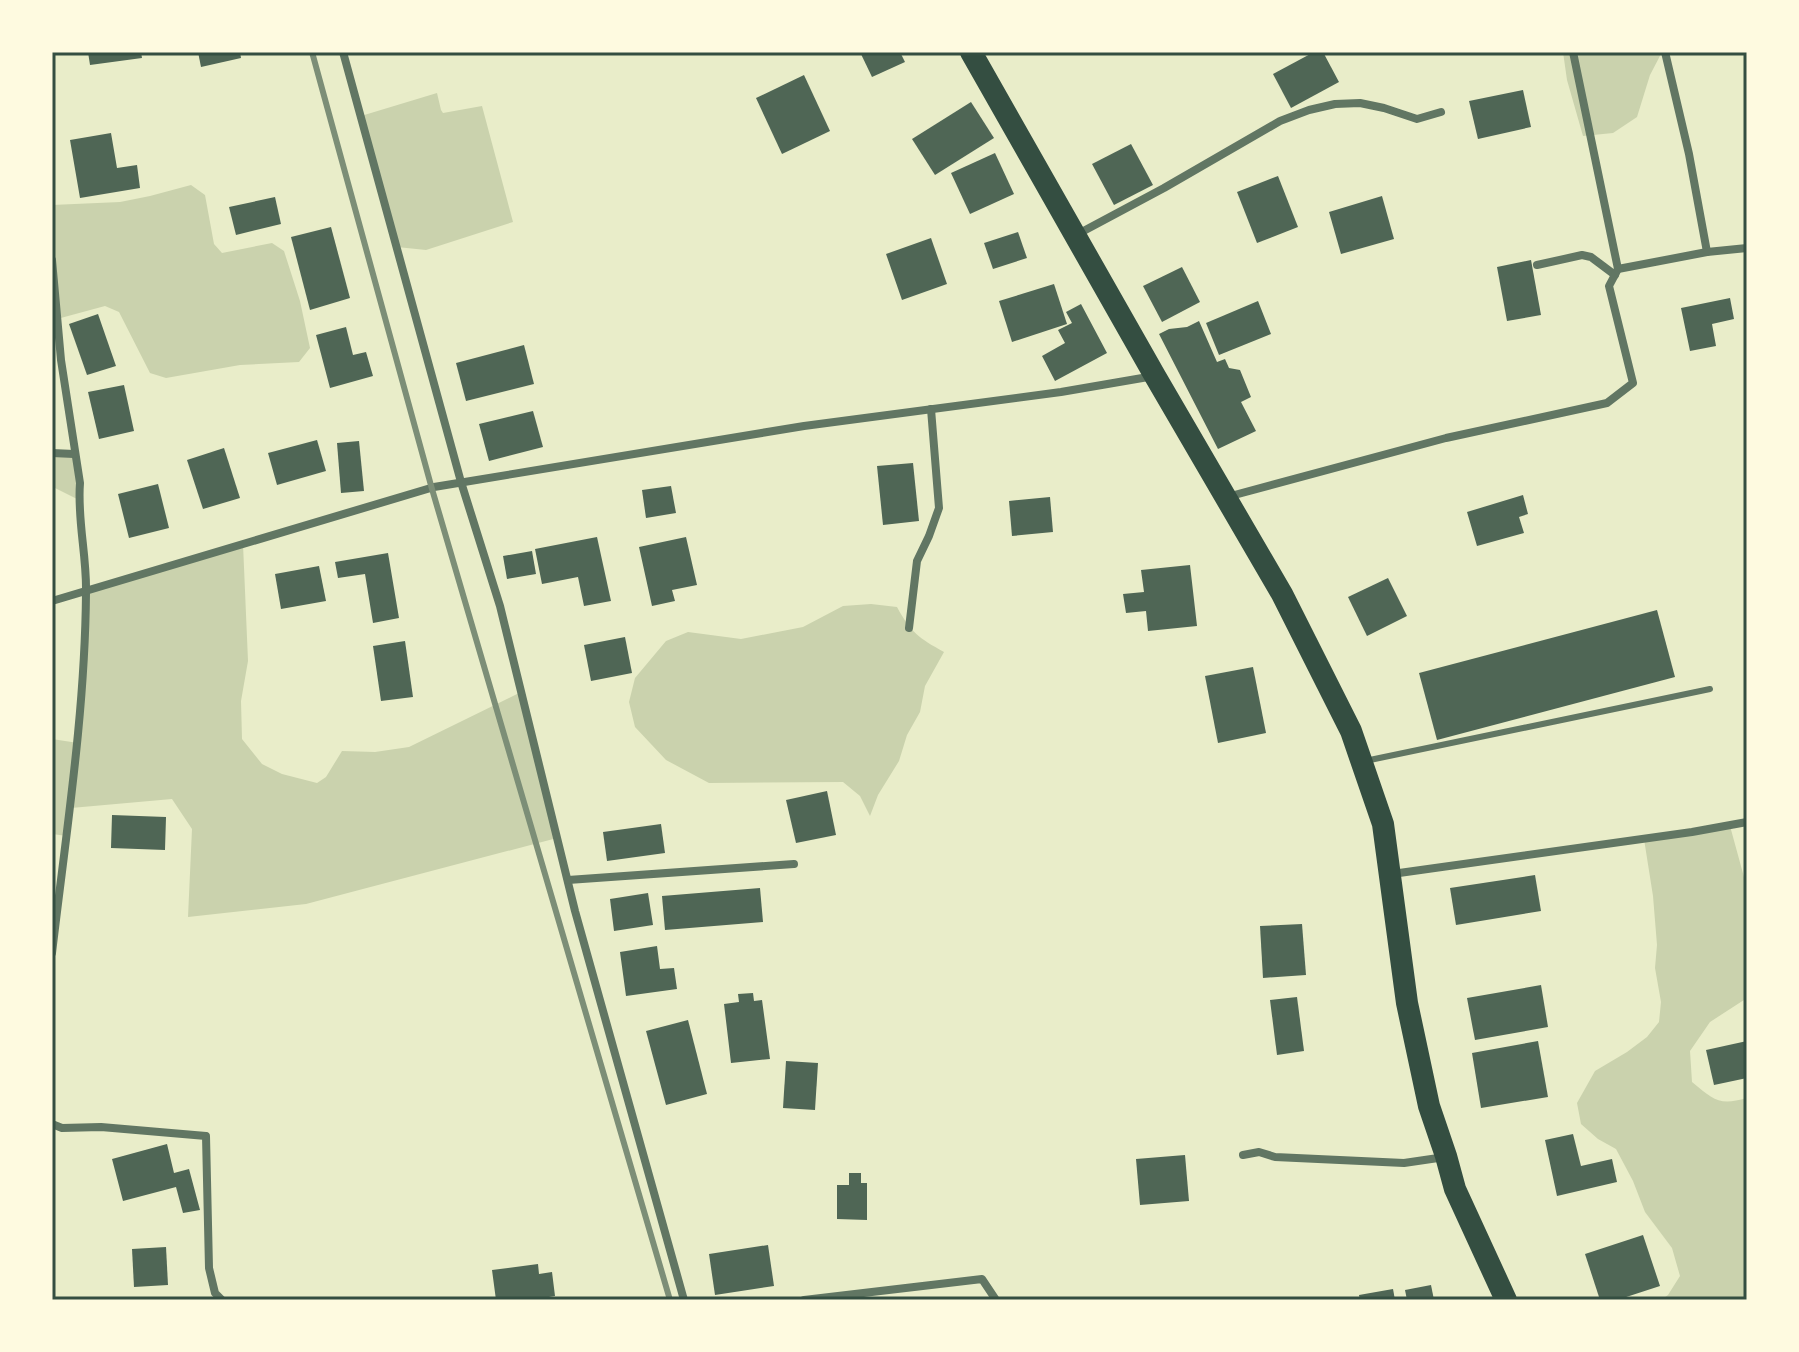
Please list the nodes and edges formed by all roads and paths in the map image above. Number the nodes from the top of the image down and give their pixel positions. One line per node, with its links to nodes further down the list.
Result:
1 (343, 52): 16 (street)
2 (971, 52): 6 (highway)
3 (1573, 52): 11 (street)
4 (1665, 52): 8 (street)
5 (1441, 112): 6 (street)
6 (1075, 236): 12 (highway)
7 (1747, 248): 8 (street)
8 (1707, 252): 11 (street)
9 (52, 260): 15 (street)
10 (1537, 265): 11 (street)
11 (1617, 272): 17 (street)
12 (1155, 376): 13 (street); 17 (highway)
13 (931, 409): 16 (street); 20 (street)
14 (52, 453): 15 (street)
15 (74, 454): 18 (street)
16 (461, 482): 18 (street); 26 (street)
17 (1227, 497): 22 (highway)
18 (87, 590): 19 (street); 27 (street)
19 (52, 601)
20 (909, 628)
21 (1710, 689): 22 (lane)
22 (1361, 761): 25 (highway)
23 (1747, 822): 25 (street)
24 (794, 864): 26 (street)
25 (1391, 874): 30 (highway)
26 (568, 880): 32 (street)
27 (52, 953)
28 (52, 1124): 31 (street)
29 (1243, 1155): 30 (street)
30 (1446, 1156): 35 (highway)
31 (222, 1300)
32 (684, 1300)
33 (804, 1300): 34 (street)
34 (996, 1300)
35 (1506, 1300)

